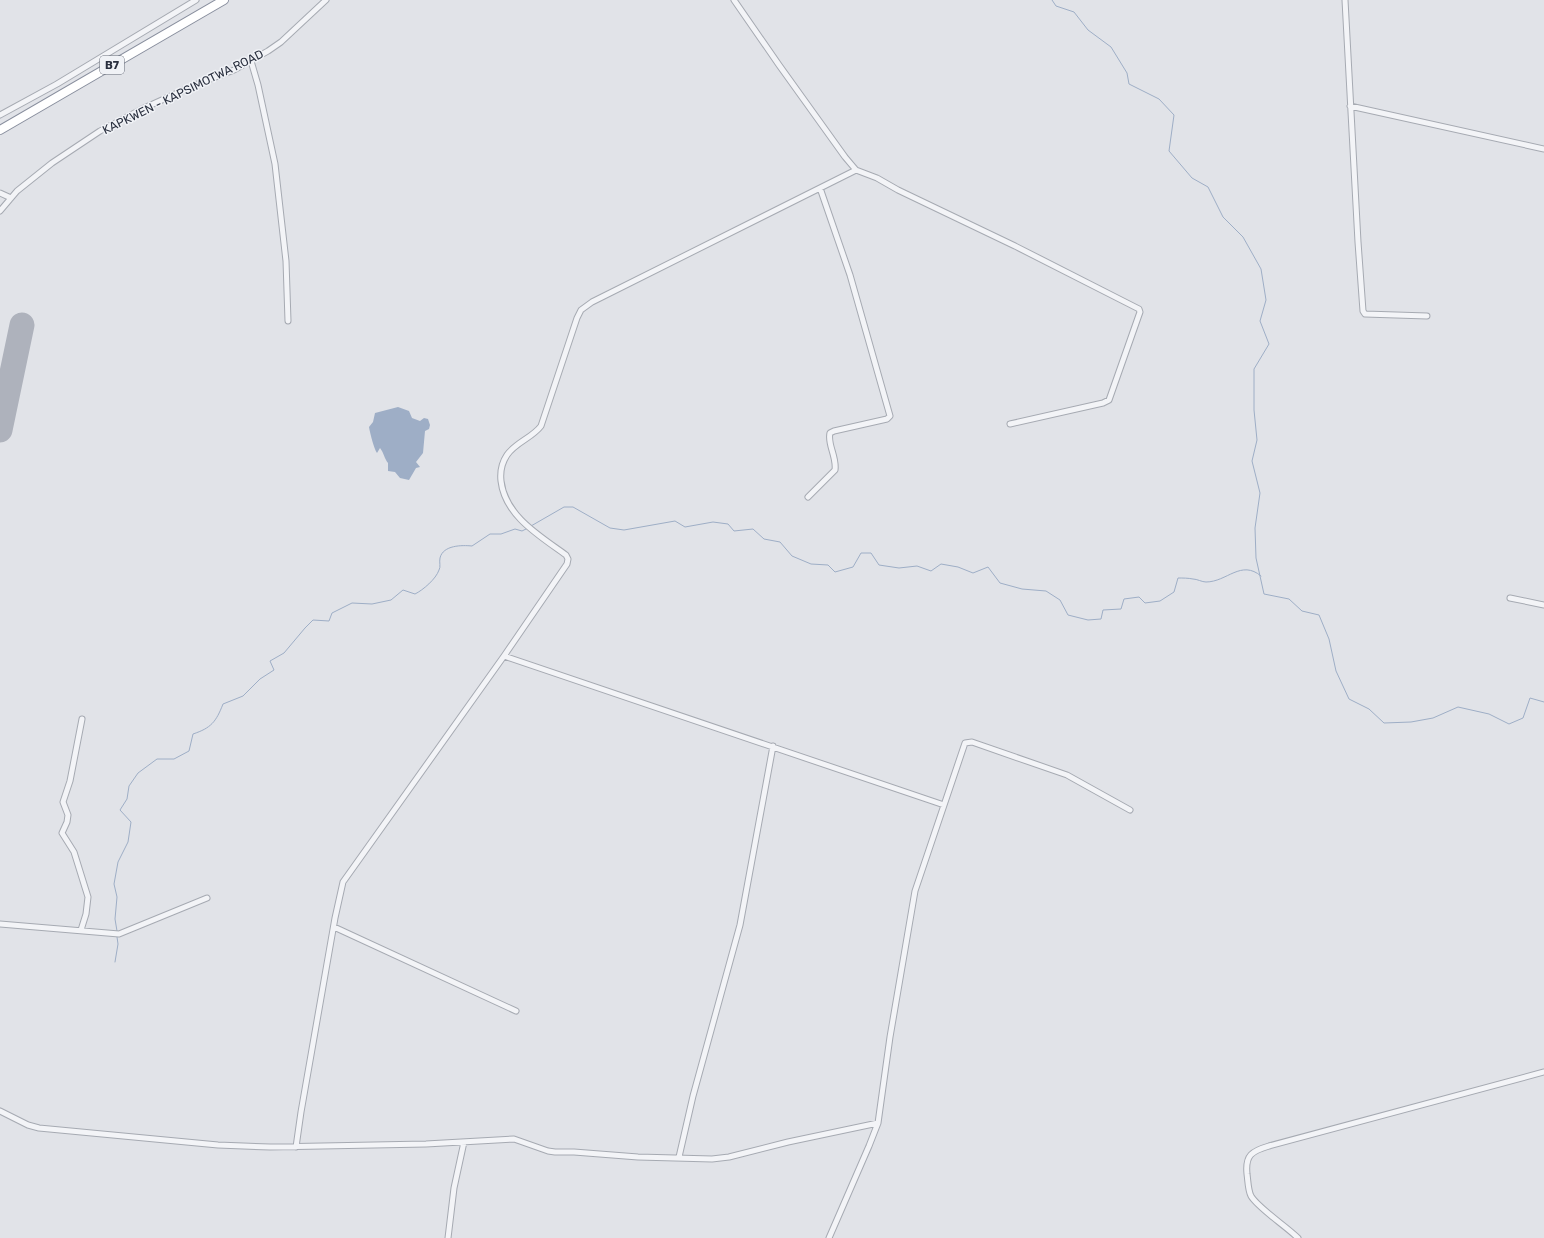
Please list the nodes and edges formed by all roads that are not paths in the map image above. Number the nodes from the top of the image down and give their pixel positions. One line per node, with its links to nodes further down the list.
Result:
1 (196, 0): 8 (street)
2 (326, 0): 6 (street, KAPKWEN - KAPSIMOTWA ROAD)
3 (734, 0): 11 (street)
4 (1345, 0): 7 (street)
5 (221, 1): 9 (highway, B7)
6 (251, 61): 14 (street, KAPKWEN - KAPSIMOTWA ROAD); 17 (street)
7 (1350, 106): 10 (street); 16 (street)
8 (0, 115)
9 (0, 130)
10 (1544, 149)
11 (856, 170): 12 (street); 18 (street)
12 (820, 188): 19 (street); 22 (street)
13 (0, 193): 14 (street)
14 (11, 198): 15 (street, KAPKWEN - KAPSIMOTWA ROAD)
15 (0, 211)
16 (1427, 316)
17 (288, 321)
18 (1010, 424)
19 (808, 497)
20 (1510, 598): 21 (street)
21 (1544, 605)
22 (504, 656): 24 (street); 29 (street)
23 (82, 718): 30 (street)
24 (774, 746): 25 (street); 37 (street)
25 (944, 805): 26 (street); 34 (street)
26 (1130, 810)
27 (207, 898): 30 (street)
28 (0, 924): 30 (street)
29 (334, 927): 31 (street); 36 (street)
30 (81, 930)
31 (516, 1011)
32 (1544, 1072): 40 (street)
33 (0, 1111): 36 (street)
34 (878, 1123): 37 (street); 39 (street)
35 (464, 1142): 36 (street); 37 (street); 38 (street)
36 (296, 1147)
37 (679, 1157)
38 (448, 1238)
39 (828, 1238)
40 (1298, 1238)

